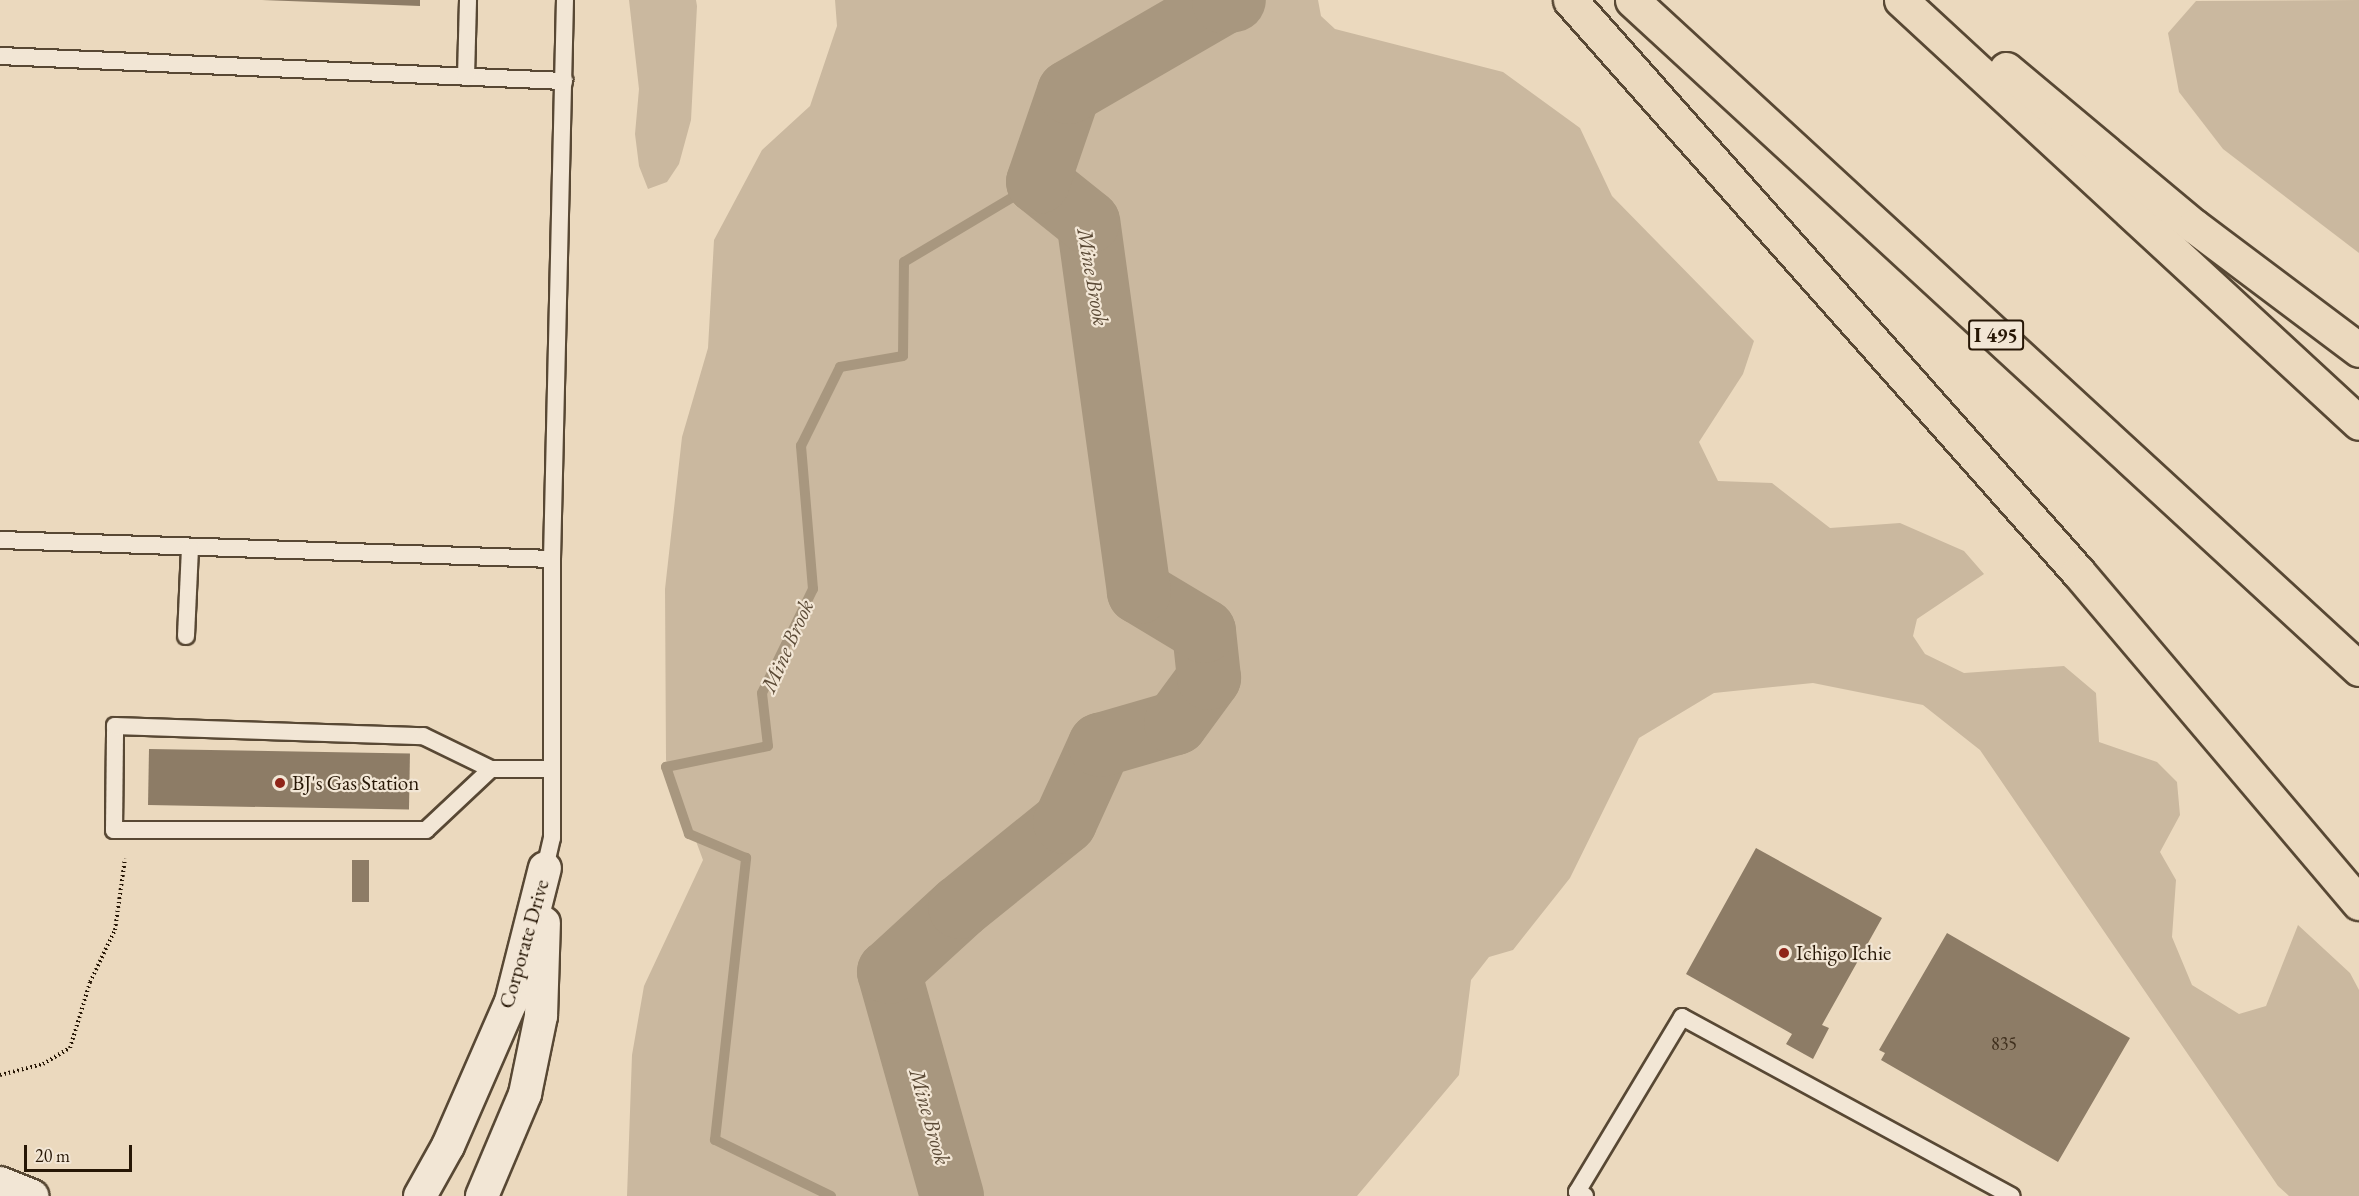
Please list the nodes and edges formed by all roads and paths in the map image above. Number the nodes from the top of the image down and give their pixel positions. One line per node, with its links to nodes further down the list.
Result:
1 (468, 0): 8 (lane)
2 (565, 0): 9 (lane)
3 (1569, 0): 21 (highway)
4 (1632, 0): 16 (highway, I 495)
5 (1901, 0): 11 (highway)
6 (1924, 0): 10 (highway)
7 (0, 56): 8 (lane)
8 (466, 77): 9 (lane)
9 (564, 81): 14 (lane)
10 (2359, 350)
11 (2359, 423)
12 (0, 540): 13 (lane)
13 (190, 547): 14 (lane); 15 (lane)
14 (552, 560): 18 (lane)
15 (186, 636)
16 (2359, 669)
17 (491, 769): 17 (lane); 18 (lane)
18 (551, 769): 20 (lane)
19 (125, 859): 22 (path)
20 (545, 868): 25 (street, Corporate Drive); 26 (street, Corporate Drive)
21 (2359, 903)
22 (0, 1075)
23 (0, 1183): 24 (street)
24 (32, 1196)
25 (420, 1196)
26 (482, 1196)
27 (1585, 1196): 28 (lane)
28 (2011, 1196)

